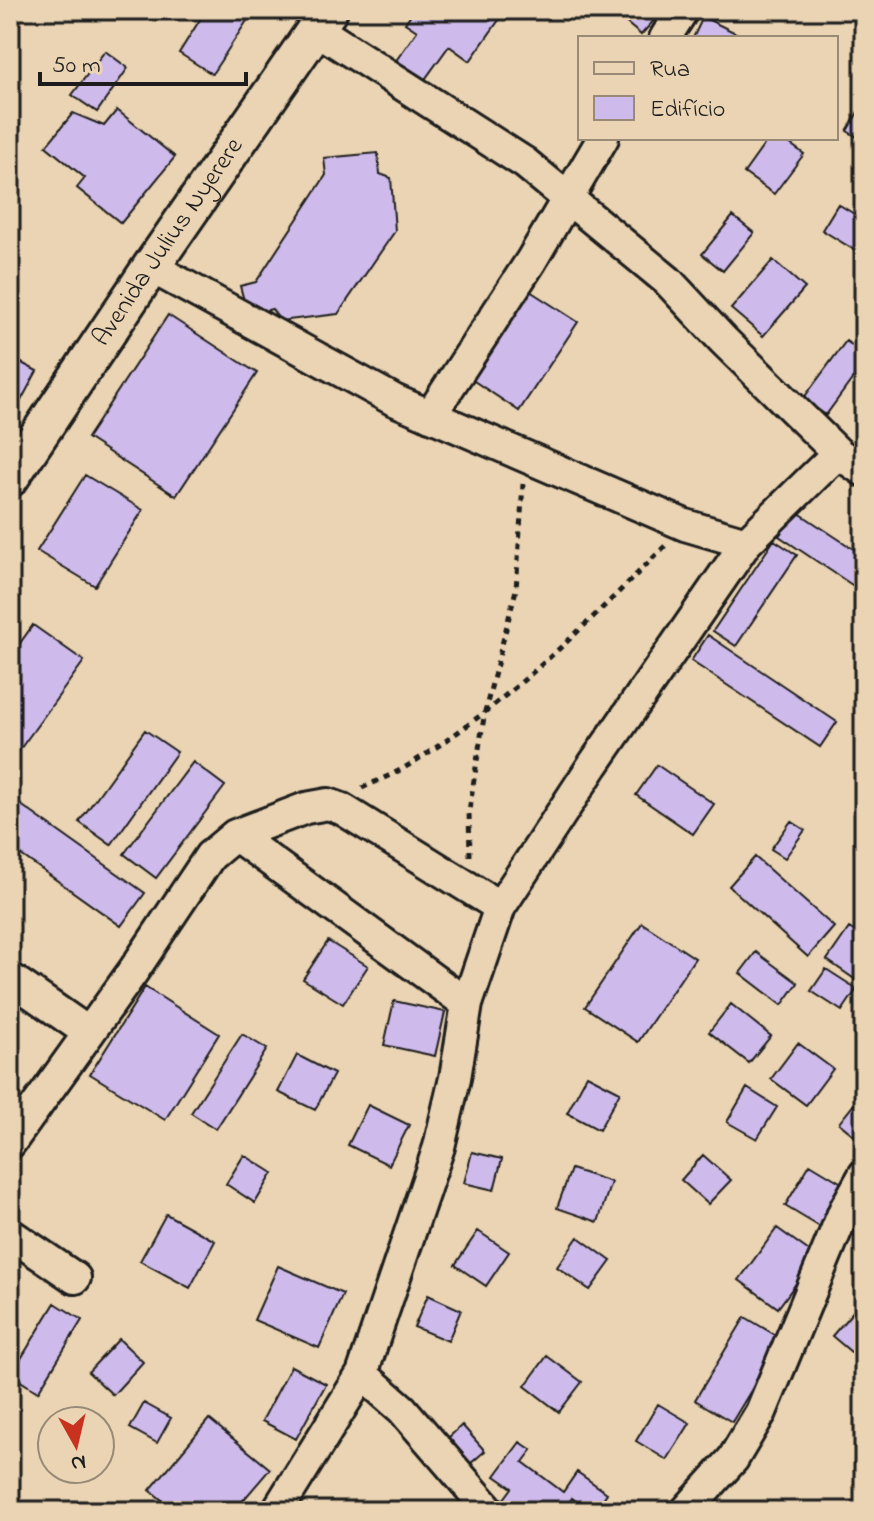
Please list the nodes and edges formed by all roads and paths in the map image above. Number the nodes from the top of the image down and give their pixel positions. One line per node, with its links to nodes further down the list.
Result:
1 (683, 10): 3 (street)
2 (322, 20): 5 (street); 6 (street, Avenida Julius Nyerere)
3 (666, 36)
4 (602, 140): 5 (street)
5 (567, 197): 7 (street); 8 (street)
6 (151, 267): 7 (street); 11 (street, Avenida Julius Nyerere)
7 (430, 416): 9 (street)
8 (838, 453): 10 (street); 13 (street)
9 (524, 458): 12 (street); 14 (path)
10 (864, 471)
11 (10, 478)
12 (685, 525): 13 (street); 14 (path)
13 (746, 543): 17 (street)
14 (485, 711): 15 (path); 17 (path)
15 (328, 804): 16 (street); 17 (street)
16 (235, 835): 19 (street); 20 (street)
17 (490, 901): 19 (street)
18 (10, 978): 20 (street)
19 (467, 1004): 25 (street)
20 (89, 1033): 21 (street)
21 (10, 1143)
22 (864, 1175): 28 (street)
23 (10, 1234): 24 (street)
24 (75, 1278)
25 (362, 1374): 26 (street); 27 (street)
26 (277, 1511)
27 (490, 1511)
28 (686, 1511)

